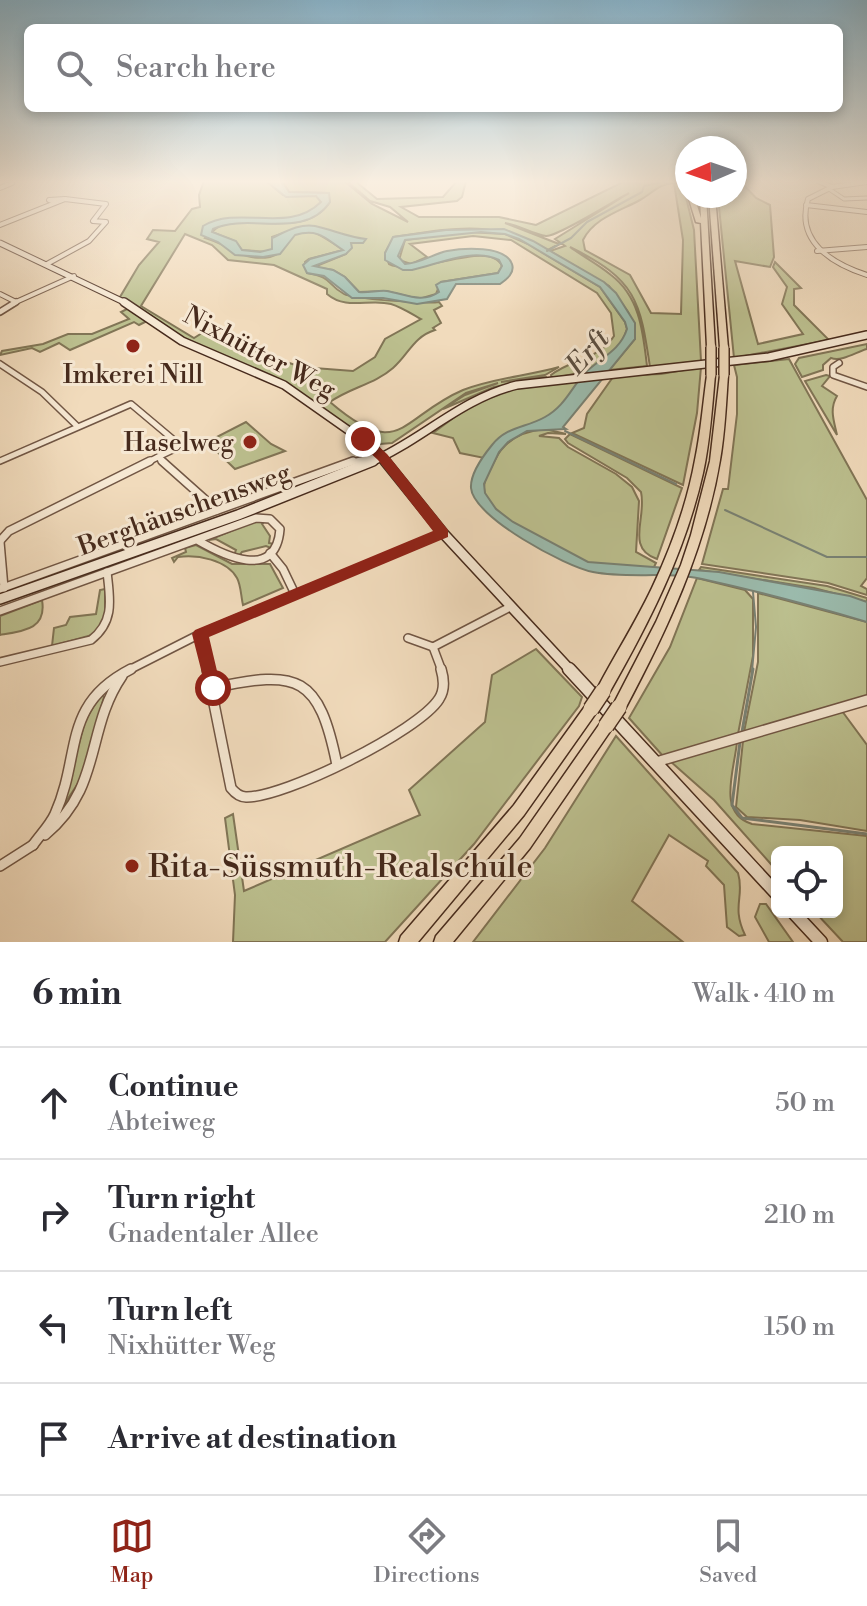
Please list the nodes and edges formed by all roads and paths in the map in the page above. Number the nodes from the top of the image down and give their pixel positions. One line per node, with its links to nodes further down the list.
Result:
1 (91, 225): 10 (street)
2 (700, 225): 6 (highway)
3 (702, 225): 6 (highway)
4 (714, 225): 49 (highway, bridge)
5 (811, 225): 9 (street)
6 (702, 232): 48 (highway, bridge)
7 (0, 243): 10 (main road, Nixhütter Weg)
8 (867, 247): 9 (street)
9 (817, 251): 11 (street)
10 (47, 264): 12 (main road, Nixhütter Weg)
11 (867, 275)
12 (74, 276): 14 (street); 22 (main road, Nixhütter Weg)
13 (0, 294): 14 (street)
14 (16, 302): 15 (street)
15 (0, 312)
16 (867, 335): 22 (main road, Berghäuschensweg)
17 (839, 363): 19 (street)
18 (0, 364): 20 (street)
19 (867, 387)
20 (77, 426): 21 (street); 23 (street)
21 (158, 457): 24 (street); 27 (street)
22 (383, 457): 24 (street, Berghäuschensweg); 25 (main road, Nixhütter Weg); 32 (main road, Berghäuschensweg)
23 (0, 461)
24 (217, 510): 30 (street, Berghäuschensweg)
25 (443, 533): 31 (street); 33 (main road, Nixhütter Weg)
26 (197, 540): 28 (street, Berghäuschensweg); 28 (street, Berghäuschensweg); 29 (street, Berghäuschensweg)
27 (0, 541): 30 (street)
28 (270, 553): 31 (street)
29 (107, 572): 34 (street, Berghäuschensweg); 38 (street, Berghäuschensweg)
30 (2, 589)
31 (295, 594): 35 (street)
32 (0, 599)
33 (510, 607): 37 (street); 42 (main road, Nixhütter Weg)
34 (0, 611)
35 (200, 634): 39 (street); 40 (street)
36 (408, 638): 37 (street)
37 (433, 647): 43 (street)
38 (0, 662)
39 (127, 670): 44 (street); 44 (street)
40 (213, 688): 43 (street); 43 (street)
41 (867, 700): 42 (street)
42 (656, 762): 46 (main road, Nixhütter Weg)
43 (337, 765)
44 (33, 845): 45 (street)
45 (0, 866)
46 (771, 887)
47 (799, 918): 50 (main road)
48 (407, 942)
49 (442, 942)
50 (821, 942)

